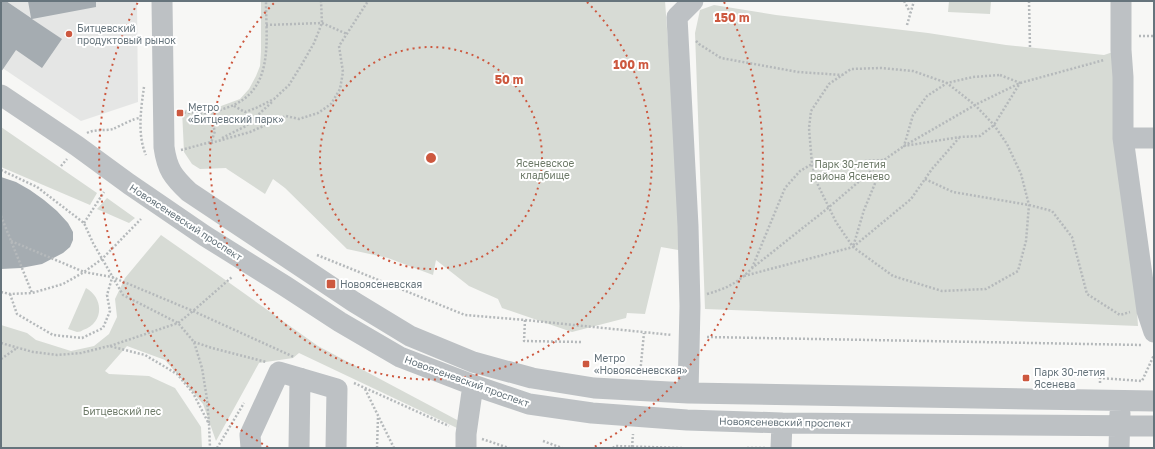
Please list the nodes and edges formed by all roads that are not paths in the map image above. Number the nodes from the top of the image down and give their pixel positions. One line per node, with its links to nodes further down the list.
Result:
1 (162, 1): 10 (street, Новоясеневский проспект)
2 (693, 1): 10 (street)
3 (1121, 1): 5 (street)
4 (1, 95): 9 (street, Новоясеневский проспект)
5 (1123, 138): 6 (street); 7 (street)
6 (1154, 138)
7 (1150, 338)
8 (300, 369): 17 (street); 18 (street); 19 (street)
9 (473, 385): 13 (street, Новоясеневский проспект); 16 (street)
10 (688, 393): 11 (street, Новоясеневский проспект)
11 (1120, 401): 12 (street, Новоясеневский проспект); 14 (street)
12 (1154, 401)
13 (782, 423): 14 (street, Новоясеневский проспект); 20 (street)
14 (1120, 426): 15 (street, Новоясеневский проспект); 21 (street)
15 (1154, 426)
16 (466, 441)
17 (251, 448)
18 (300, 448)
19 (336, 448)
20 (781, 448)
21 (1119, 448)

